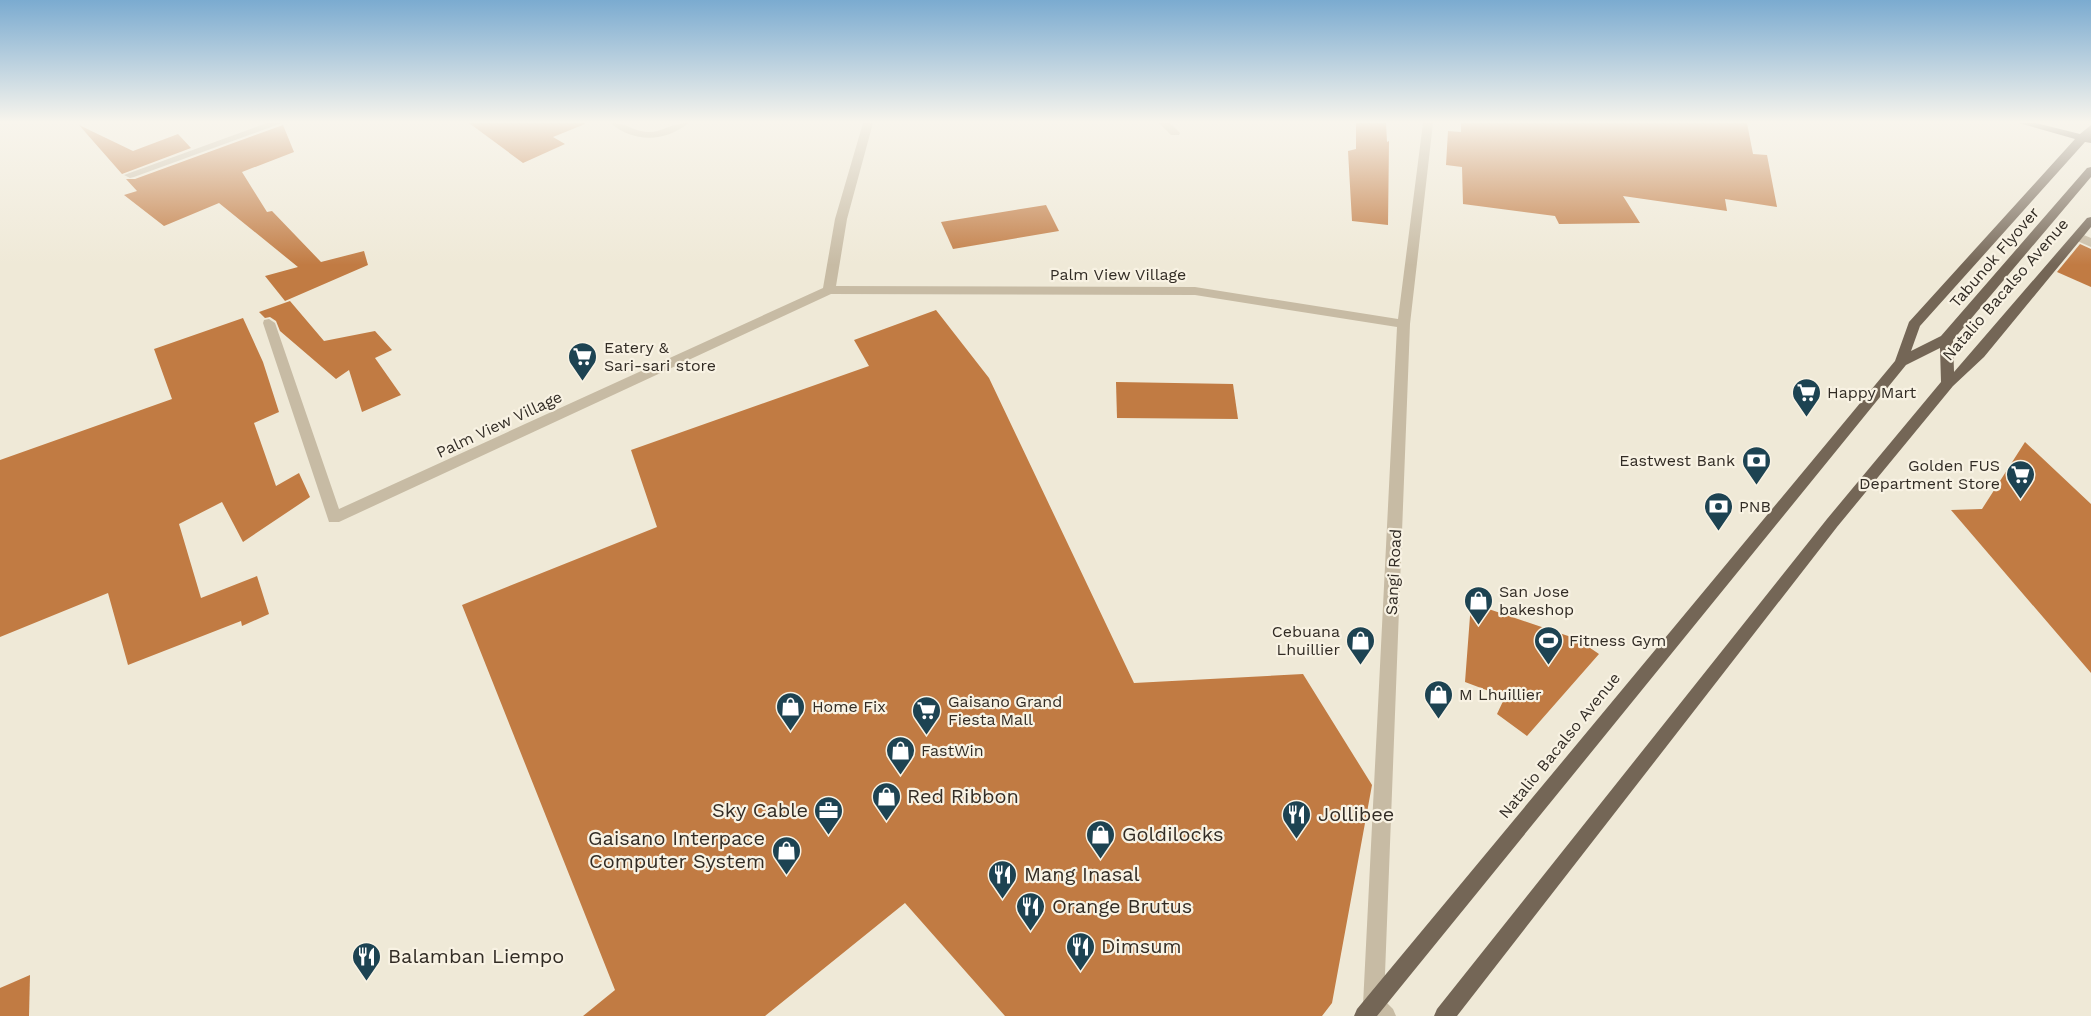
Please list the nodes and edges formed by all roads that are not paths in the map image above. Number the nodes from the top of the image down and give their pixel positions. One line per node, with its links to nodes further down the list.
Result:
1 (143, 170): 6 (street)
2 (856, 170): 10 (street)
3 (1422, 170): 12 (street, Sangi Road)
4 (2057, 170): 14 (main road, Natalio Bacalso Avenue)
5 (2091, 170): 13 (main road, Tabunok Flyover)
6 (130, 175)
7 (2091, 220): 8 (main road, Natalio Bacalso Avenue)
8 (2079, 237): 9 (street); 15 (main road, Natalio Bacalso Avenue)
9 (2091, 243)
10 (829, 290): 11 (street, Palm View Village); 12 (street, Palm View Village)
11 (269, 323)
12 (1404, 324): 16 (street, Sangi Road)
13 (1946, 339): 14 (main road, Natalio Bacalso Avenue); 15 (main road, Natalio Bacalso Avenue)
14 (1900, 362): 16 (main road, Natalio Bacalso Avenue)
15 (1948, 383): 17 (main road, Natalio Bacalso Avenue)
16 (1374, 1012)
17 (1444, 1016)

